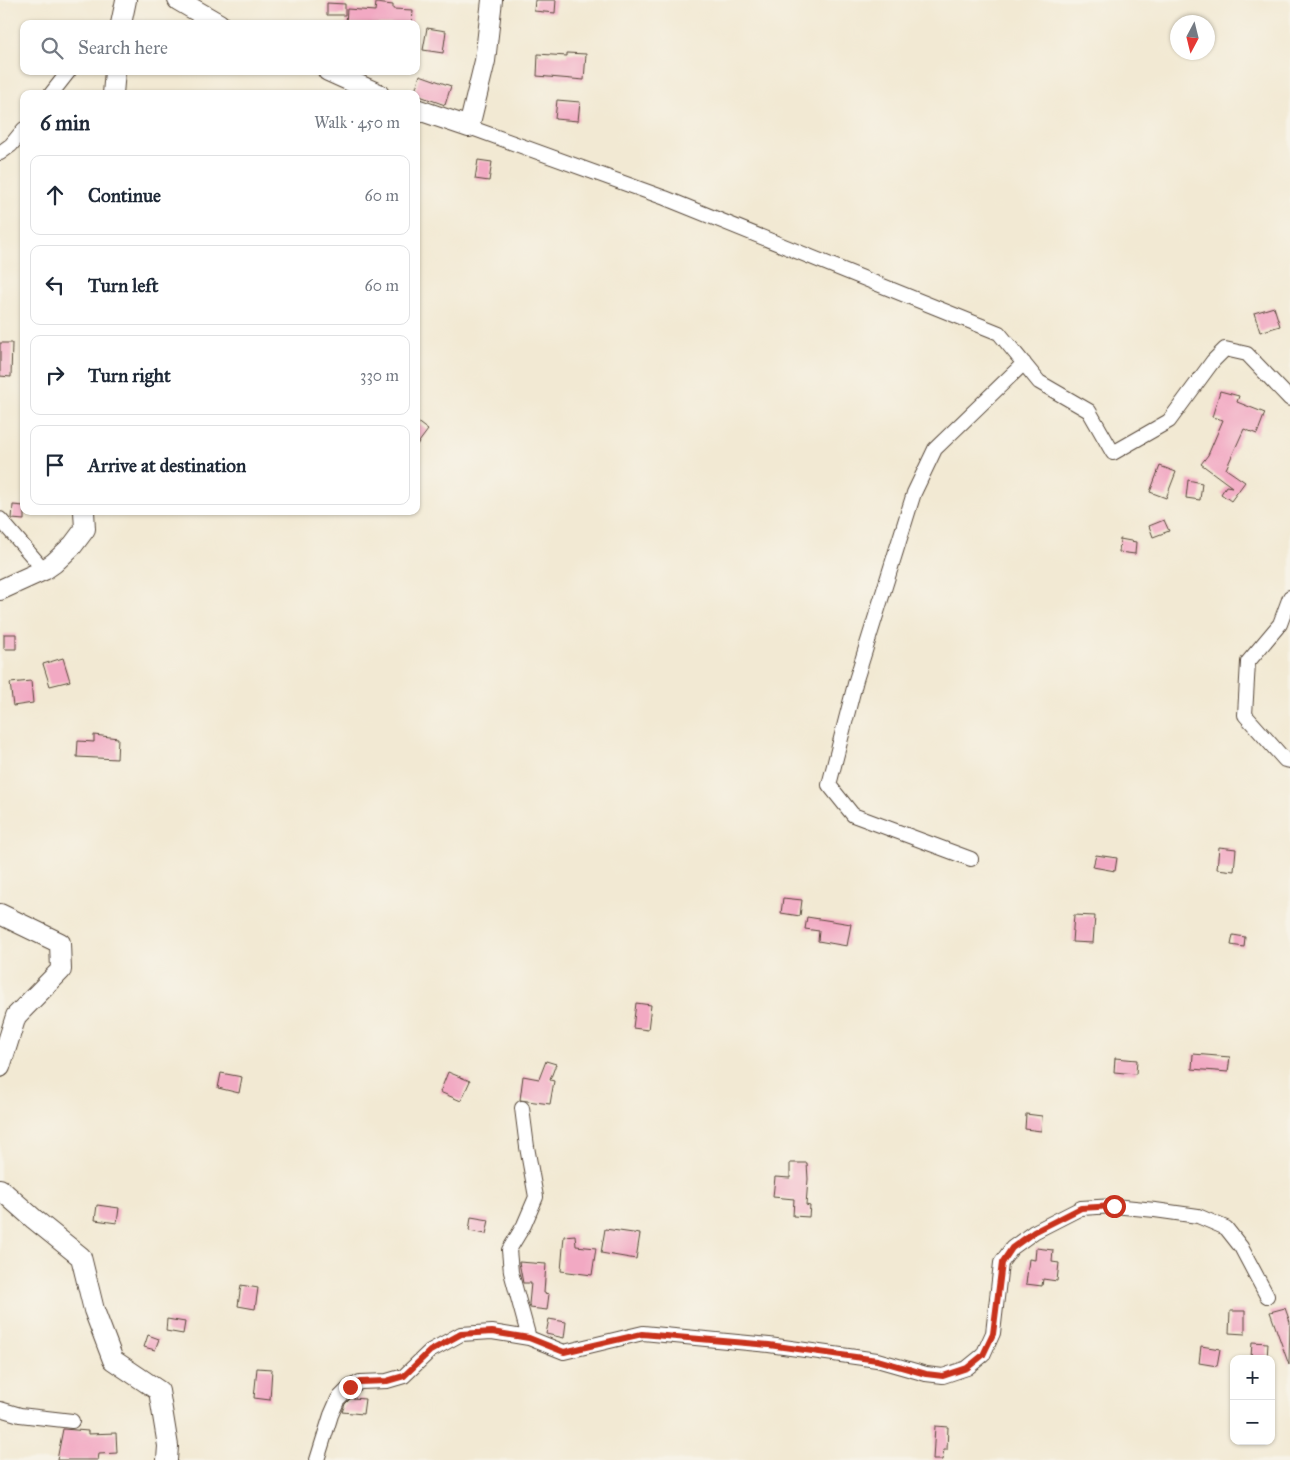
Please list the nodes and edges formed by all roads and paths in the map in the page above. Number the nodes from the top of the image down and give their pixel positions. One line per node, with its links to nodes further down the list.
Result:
1 (178, 0): 3 (main road)
2 (492, 0): 11 (main road)
3 (212, 20)
4 (66, 75): 7 (street)
5 (115, 75): 8 (main road)
6 (337, 75): 9 (main road)
7 (54, 90)
8 (113, 90)
9 (370, 90)
10 (420, 110): 11 (main road)
11 (469, 127): 14 (street)
12 (20, 134): 13 (street)
13 (0, 153)
14 (1024, 362): 15 (street); 22 (street)
15 (1290, 399)
16 (84, 515): 18 (main road)
17 (0, 519): 18 (street)
18 (44, 570): 19 (main road)
19 (0, 590)
20 (1290, 597): 21 (street)
21 (1290, 761)
22 (971, 859)
23 (0, 914): 24 (main road)
24 (0, 1067)
25 (522, 1108): 28 (street)
26 (0, 1189): 31 (main road)
27 (1267, 1296): 28 (street)
28 (529, 1338): 32 (street)
29 (0, 1409): 30 (street)
30 (72, 1421)
31 (167, 1460)
32 (317, 1460)

